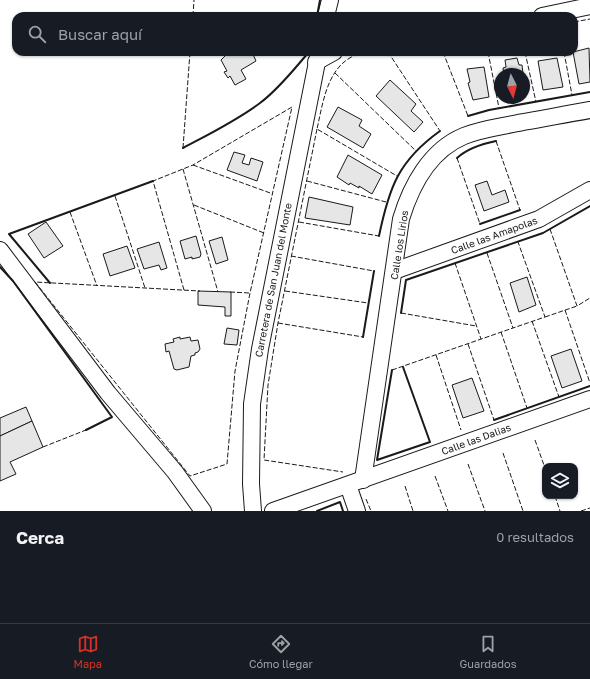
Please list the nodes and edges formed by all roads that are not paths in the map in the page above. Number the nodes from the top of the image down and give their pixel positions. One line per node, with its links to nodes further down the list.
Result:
1 (330, 0): 3 (street)
2 (590, 6): 4 (street)
3 (327, 12)
4 (561, 12)
5 (317, 57): 13 (street, Carretera de San Juan del Monte)
6 (590, 110): 9 (street, Calle los Lirios)
7 (590, 190): 9 (street, Calle las Amapolas)
8 (0, 250): 12 (street)
9 (394, 271): 11 (street, Calle los Lirios)
10 (590, 398): 11 (street, Calle las Dalias)
11 (356, 482): 14 (street, Calle las Dalias); 15 (street)
12 (203, 511)
13 (253, 511)
14 (273, 511)
15 (357, 511)

